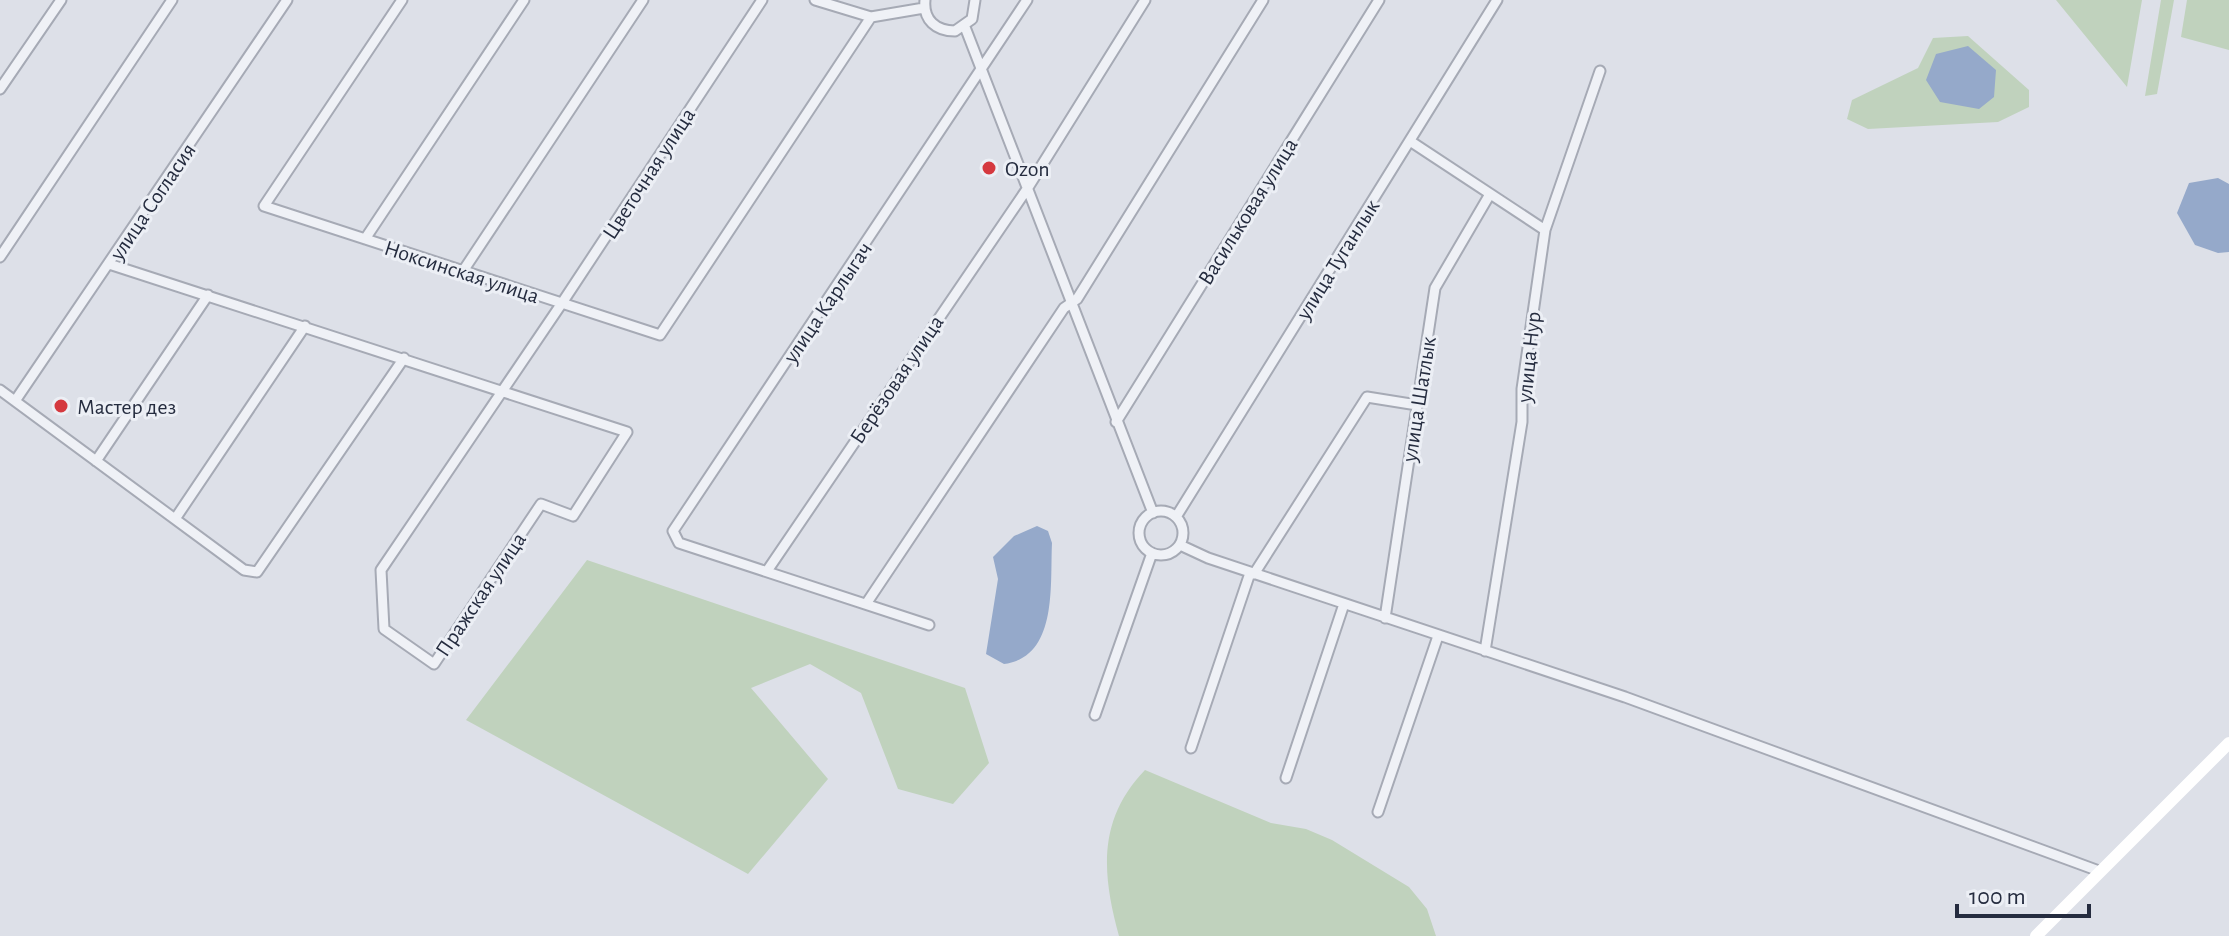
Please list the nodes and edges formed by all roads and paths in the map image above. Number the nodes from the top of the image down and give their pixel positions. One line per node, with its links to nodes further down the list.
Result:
1 (61, 0): 20 (street)
2 (172, 0): 26 (street)
3 (287, 0): 27 (street, улица Согласия)
4 (402, 0): 25 (street, Ноксинская улица)
5 (524, 0): 25 (street)
6 (643, 0): 28 (street)
7 (762, 0): 30 (street, Цветочная улица)
8 (815, 0): 16 (street)
9 (975, 0): 17 (street)
10 (1027, 0): 19 (street, улица Карлыгач)
11 (1145, 0): 22 (street, Берёзовая улица)
12 (1263, 0): 31 (street)
13 (1379, 0): 39 (street, Васильковая улица)
14 (1497, 0): 21 (street, улица Туганлык)
15 (925, 4): 16 (street); 17 (street)
16 (871, 17): 30 (street, Ноксинская улица)
17 (965, 27): 19 (street)
18 (1600, 71): 24 (street, улица Нур)
19 (982, 72): 22 (street); 46 (street, улица Карлыгач)
20 (0, 89)
21 (1410, 141): 23 (street); 42 (street, улица Туганлык)
22 (1027, 189): 31 (street); 46 (street, Берёзовая улица)
23 (1490, 194): 24 (street); 38 (street, улица Шатлык)
24 (1545, 230): 53 (street, улица Нур)
25 (365, 239): 28 (street, Ноксинская улица)
26 (0, 257)
27 (109, 264): 29 (street, Пражская улица); 37 (street, улица Согласия)
28 (463, 271): 30 (street, Ноксинская улица)
29 (208, 295): 32 (street, Пражская улица); 40 (street)
30 (562, 303): 33 (street, Цветочная улица)
31 (1071, 303): 39 (street); 48 (street)
32 (305, 326): 34 (street, Пражская улица); 43 (street)
33 (533, 346): 36 (street, Пражская улица)
34 (404, 358): 36 (street, Пражская улица); 43 (street)
35 (0, 390): 37 (street)
36 (503, 390): 36 (street, Пражская улица)
37 (15, 401): 40 (street)
38 (1417, 405): 47 (street); 50 (street, улица Шатлык)
39 (1116, 422): 41 (street)
40 (96, 461): 43 (street)
41 (1153, 513): 42 (street); 45 (street)
42 (1176, 517): 44 (street)
43 (175, 519)
44 (1180, 545): 45 (street); 47 (street)
45 (1152, 553): 54 (street)
46 (767, 571): 48 (street)
47 (1252, 573): 49 (street); 56 (street)
48 (866, 604): 51 (street)
49 (1344, 604): 50 (street); 57 (street)
50 (1385, 618): 52 (street)
51 (929, 625)
52 (1438, 636): 53 (street); 58 (street)
53 (1485, 651): 59 (street)
54 (1095, 715)
55 (2229, 743): 59 (street)
56 (1191, 748)
57 (1286, 778)
58 (1378, 812)
59 (2099, 871): 60 (street)
60 (2036, 936)

